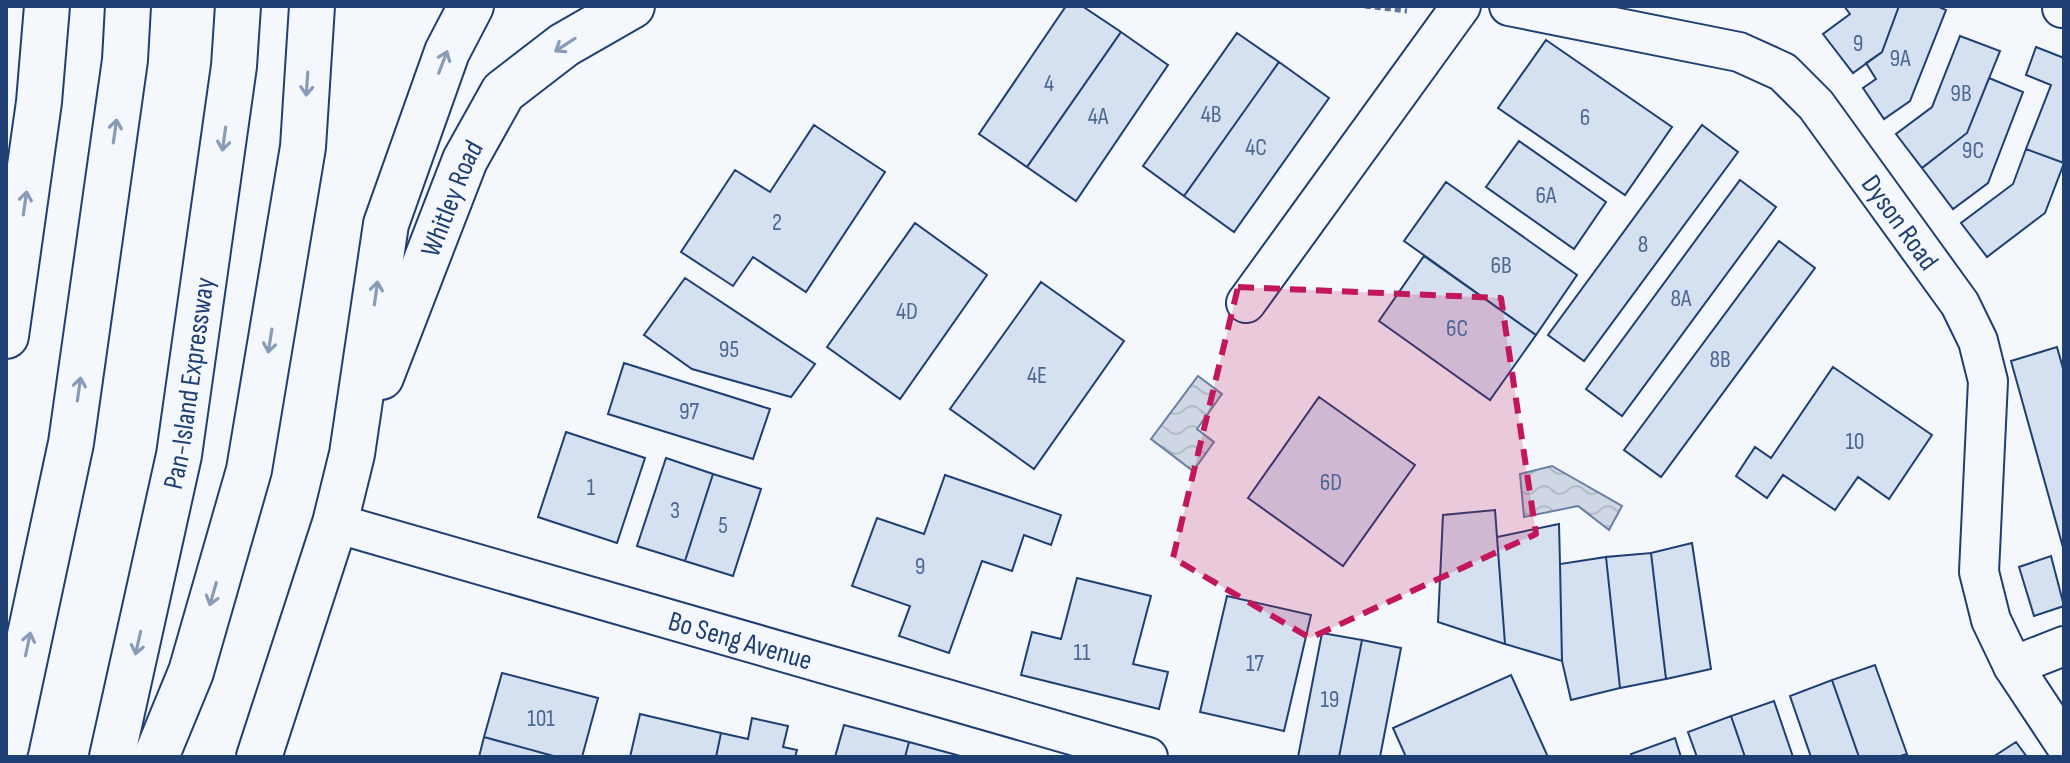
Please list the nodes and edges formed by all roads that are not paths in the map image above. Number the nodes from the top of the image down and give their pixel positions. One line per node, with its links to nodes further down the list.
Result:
1 (47, 6): 11 (main road, one-way to 1)
2 (128, 6): 17 (main road, one-way to 2)
3 (238, 6): 18 (main road, Pan-Island Expressway, one-way to 18)
4 (312, 6): 19 (main road, one-way to 19)
5 (471, 6): 12 (main road, Whitley Road, one-way to 5)
6 (632, 6): 12 (main road, Whitley Road, one-way to 12)
7 (1509, 6): 9 (street, Dyson Road)
8 (1457, 11): 10 (street)
9 (1561, 11): 15 (street, Dyson Road)
10 (1246, 303)
11 (6, 336)
12 (352, 454): 13 (main road, Whitley Road)
13 (335, 523): 20 (main road, Whitley Road); 21 (street, Bo Seng Avenue)
14 (2064, 646): 15 (street)
15 (2013, 666): 16 (street, Dyson Road)
16 (2064, 743)
17 (6, 747)
18 (112, 757)
19 (156, 757)
20 (259, 757)
21 (1148, 757)

